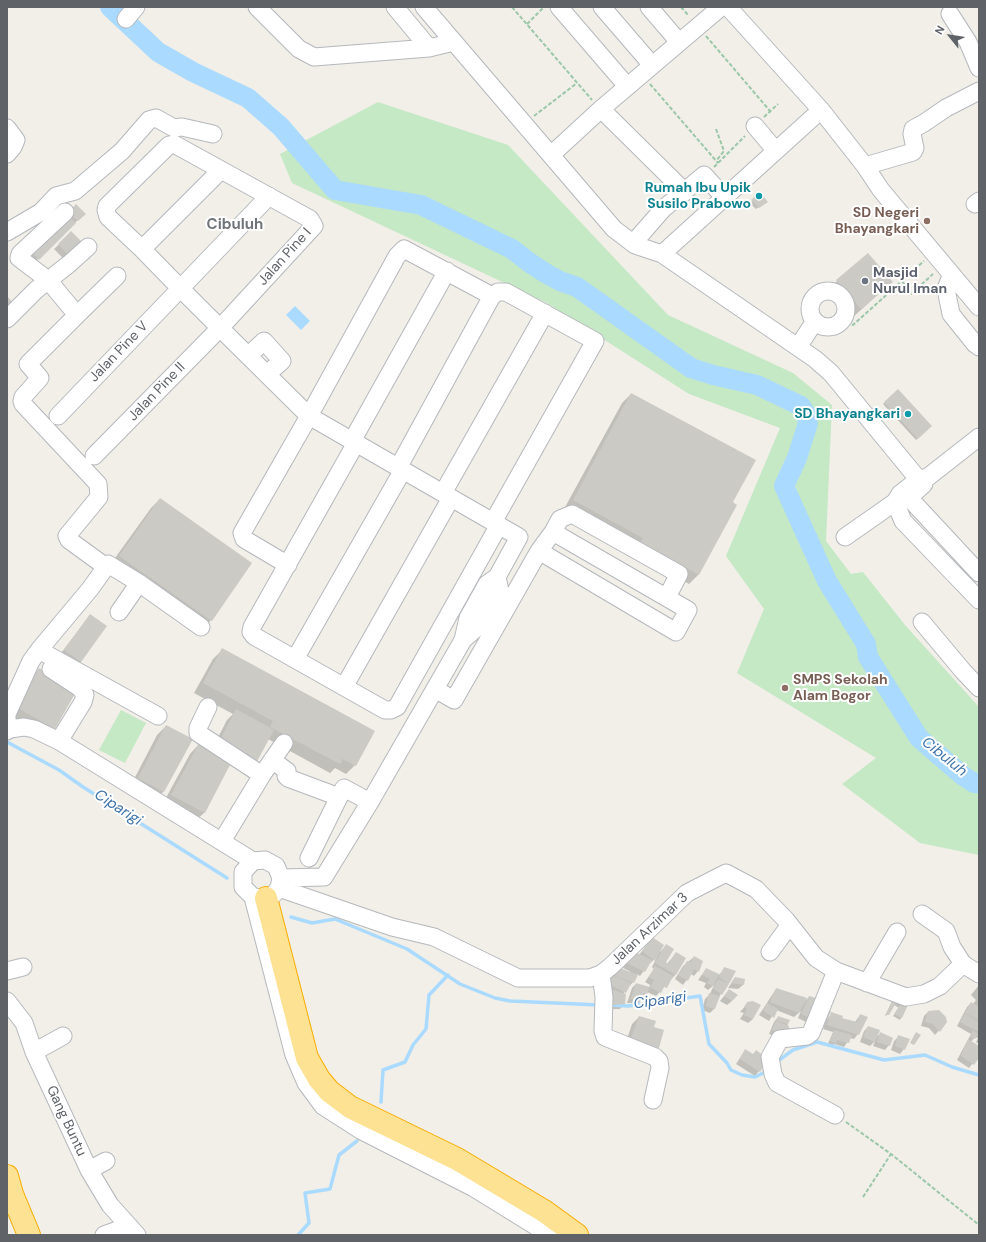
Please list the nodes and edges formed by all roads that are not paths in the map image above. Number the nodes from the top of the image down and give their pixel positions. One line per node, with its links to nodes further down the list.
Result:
1 (257, 7): 12 (street)
2 (396, 7): 12 (street)
3 (424, 7): 10 (street)
4 (559, 7): 15 (street)
5 (602, 7): 14 (street)
6 (649, 7): 11 (street)
7 (721, 7): 11 (street)
8 (728, 7): 18 (street)
9 (950, 14): 13 (street)
10 (454, 42): 12 (street); 24 (street)
11 (680, 42): 14 (street)
12 (429, 48)
13 (979, 68)
14 (647, 70): 15 (street)
15 (627, 86): 17 (street)
16 (979, 91): 25 (street)
17 (601, 109): 24 (street); 27 (street)
18 (822, 110): 22 (street); 25 (street)
19 (754, 126): 22 (street)
20 (7, 128): 23 (street)
21 (214, 134): 31 (street)
22 (776, 151): 29 (street)
23 (7, 154)
24 (551, 155): 32 (street)
25 (865, 166): 37 (street)
26 (221, 170): 28 (street); 34 (street); 34 (street)
27 (685, 192): 29 (street); 32 (street)
28 (269, 196): 40 (street, Jalan Pine V); 47 (street, Jalan Pine I)
29 (724, 197): 35 (street)
30 (65, 212): 39 (street)
31 (7, 232)
32 (635, 245): 35 (street)
33 (88, 247): 39 (street)
34 (142, 249): 40 (street)
35 (662, 254): 48 (street)
36 (447, 271): 41 (street); 51 (street); 53 (street)
37 (943, 274): 42 (street); 49 (street)
38 (117, 276): 44 (street)
39 (48, 280): 44 (street); 45 (street)
40 (181, 289): 47 (street); 50 (street, Jalan Pine V)
41 (492, 296): 43 (street); 55 (street)
42 (979, 307)
43 (545, 313): 57 (street); 59 (street)
44 (77, 314): 64 (street)
45 (7, 319)
46 (815, 321): 46 (street); 48 (street)
47 (220, 328): 51 (street); 54 (street, Jalan Pine II)
48 (798, 347): 56 (street)
49 (979, 347)
50 (58, 416)
51 (309, 416): 53 (street); 63 (street)
52 (979, 437): 56 (street)
53 (354, 442): 55 (street); 63 (street)
54 (94, 456)
55 (400, 469): 57 (street); 73 (street)
56 (924, 480): 58 (street); 65 (street)
57 (447, 496): 59 (street); 75 (street)
58 (895, 502): 61 (street); 68 (street)
59 (496, 524): 75 (street); 77 (street)
60 (553, 532): 62 (street); 67 (street); 67 (street)
61 (845, 537)
62 (539, 552): 67 (street); 77 (street)
63 (288, 565): 73 (street)
64 (106, 567): 66 (street); 72 (street)
65 (979, 573)
66 (139, 583): 69 (street); 71 (street)
67 (667, 597)
68 (979, 600)
69 (120, 612)
70 (922, 622): 76 (street)
71 (201, 627)
72 (39, 650): 79 (street); 80 (street)
73 (295, 659): 75 (street)
74 (51, 669): 81 (street)
75 (344, 687)
76 (979, 688)
77 (435, 689): 86 (street)
78 (208, 707): 84 (street)
79 (158, 716)
80 (8, 730): 81 (street)
81 (59, 741): 87 (street)
82 (284, 743): 83 (street)
83 (272, 760): 84 (street); 85 (street)
84 (262, 775): 87 (street)
85 (339, 797): 86 (street); 88 (street)
86 (370, 802): 90 (street)
87 (222, 841): 89 (street)
88 (309, 858)
89 (253, 861): 90 (street); 90 (street)
90 (270, 890): 97 (street, Jalan Arzimar 3); 111 (street); 112 (highway)
91 (922, 914): 95 (street)
92 (790, 919): 94 (street); 96 (street, Jalan Arzimar 3); 97 (street, Jalan Arzimar 3)
93 (897, 932): 99 (street)
94 (770, 952)
95 (964, 964): 98 (street); 99 (street, Jalan Arzimar 3)
96 (836, 971): 99 (street, Jalan Arzimar 3); 104 (street)
97 (601, 974): 103 (street)
98 (979, 974)
99 (867, 983)
100 (8, 1005): 102 (street, Gang Buntu)
101 (63, 1036): 102 (street)
102 (34, 1052): 106 (street, Gang Buntu)
103 (653, 1100)
104 (835, 1115)
105 (106, 1161): 106 (street)
106 (90, 1170): 108 (street, Gang Buntu)
107 (9, 1189): 109 (highway)
108 (133, 1231): 110 (street)
109 (30, 1235)
110 (104, 1235)
111 (550, 1235)
112 (577, 1235)

